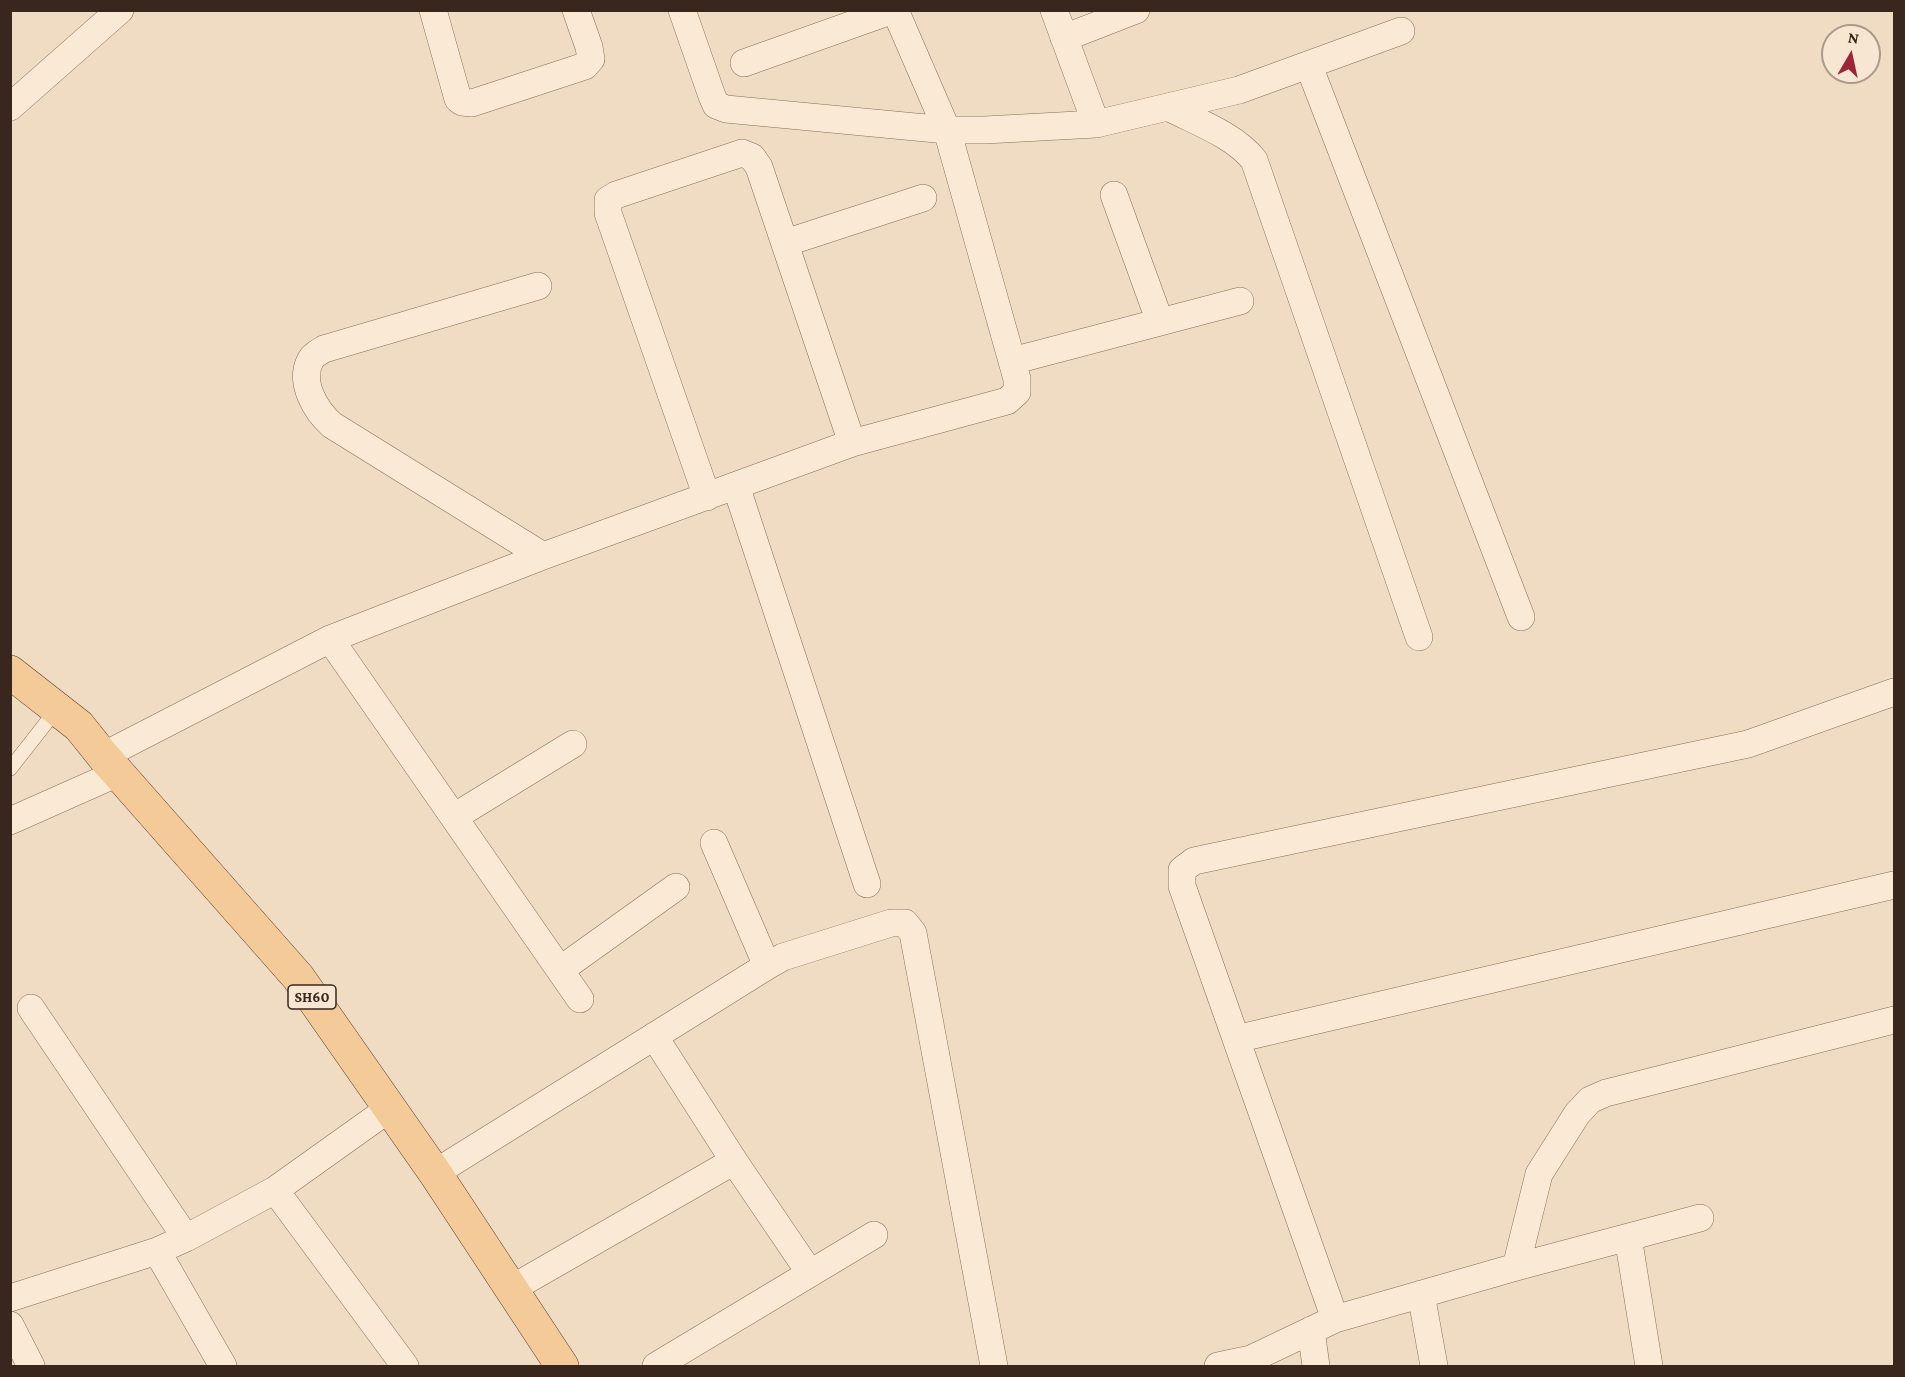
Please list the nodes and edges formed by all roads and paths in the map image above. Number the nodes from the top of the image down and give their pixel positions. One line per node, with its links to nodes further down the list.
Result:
1 (120, 10): 12 (street)
2 (433, 10): 3 (street)
3 (576, 10)
4 (682, 10): 15 (street)
5 (894, 10): 10 (street); 15 (street)
6 (1054, 10): 9 (street)
7 (1136, 10): 9 (street)
8 (1401, 31): 11 (street)
9 (1064, 38): 14 (street)
10 (744, 63)
11 (1309, 66): 13 (street); 27 (street)
12 (10, 107)
13 (1168, 107): 14 (street); 28 (street)
14 (1096, 124): 15 (street)
15 (947, 130): 22 (street)
16 (1114, 195): 21 (street)
17 (923, 198): 18 (street)
18 (785, 243): 23 (street); 25 (street)
19 (538, 286): 26 (street)
20 (1240, 301): 21 (street)
21 (1161, 322): 22 (street)
22 (1012, 361): 23 (street)
23 (852, 443): 24 (street)
24 (736, 486): 25 (street); 39 (street)
25 (707, 497): 26 (street)
26 (543, 556): 29 (street)
27 (1521, 617)
28 (1419, 637)
29 (330, 639): 34 (street); 36 (street)
30 (10, 672): 32 (main road, SH60)
31 (1894, 693): 48 (street)
32 (57, 709): 34 (main road, SH60); 35 (lane)
33 (573, 744): 36 (street)
34 (110, 765): 37 (street); 49 (main road, SH60)
35 (10, 769)
36 (454, 818): 43 (street)
37 (10, 820)
38 (714, 843): 42 (street)
39 (867, 884)
40 (1894, 885): 48 (street)
41 (676, 887): 43 (street)
42 (767, 966): 47 (street); 70 (street)
43 (560, 970): 44 (street)
44 (580, 999)
45 (31, 1008): 56 (street)
46 (1894, 1020): 58 (street)
47 (654, 1036): 50 (street); 51 (street)
48 (1236, 1039): 63 (street)
49 (390, 1108): 51 (main road, SH60); 52 (street)
50 (734, 1161): 59 (street); 60 (street)
51 (435, 1173): 60 (main road, SH60)
52 (275, 1190): 56 (street); 67 (street)
53 (1700, 1218): 55 (street)
54 (874, 1235): 59 (street)
55 (1628, 1237): 58 (street); 74 (street)
56 (186, 1238): 57 (street)
57 (157, 1251): 62 (street); 66 (street)
58 (1516, 1267): 61 (street)
59 (810, 1273): 69 (street)
60 (512, 1289): 68 (main road, SH60)
61 (1421, 1294): 63 (street); 73 (street)
62 (10, 1298)
63 (1323, 1324): 71 (street); 72 (street)
64 (10, 1325): 65 (street)
65 (31, 1366)
66 (224, 1366)
67 (405, 1366)
68 (562, 1366)
69 (656, 1366)
70 (994, 1366)
71 (1218, 1366)
72 (1316, 1366)
73 (1434, 1366)
74 (1649, 1366)

